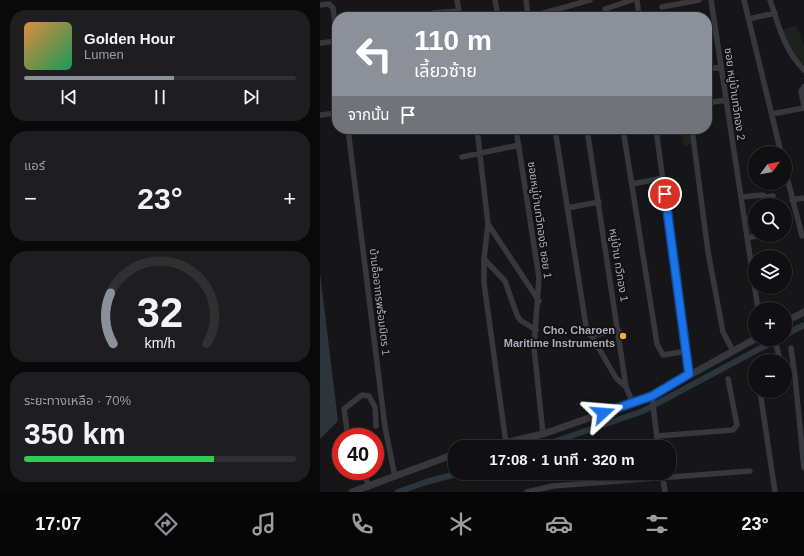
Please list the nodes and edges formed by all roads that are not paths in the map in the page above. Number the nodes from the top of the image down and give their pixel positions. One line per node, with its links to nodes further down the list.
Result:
1 (457, 0): 15 (street)
2 (495, 0): 16 (street)
3 (526, 0): 17 (street)
4 (590, 0): 11 (street)
5 (632, 0): 19 (street)
6 (637, 0): 20 (street)
7 (699, 0): 13 (street)
8 (711, 0): 23 (street, ซอย หมู่บ้านทวีทอง 2)
9 (744, 0): 22 (street)
10 (770, 0): 21 (street)
11 (573, 3): 18 (street)
12 (320, 5): 14 (street)
13 (662, 7)
14 (334, 12)
15 (460, 12)
16 (497, 12)
17 (528, 12)
18 (545, 12)
19 (605, 12)
20 (639, 12)
21 (775, 13): 22 (street); 29 (street)
22 (749, 19): 35 (street)
23 (716, 31): 24 (street); 27 (street, ซอย หมู่บ้านทวีทอง 2)
24 (712, 32)
25 (332, 42): 26 (street)
26 (320, 43)
27 (721, 67): 28 (street); 31 (street, ซอย หมู่บ้านทวีทอง 2)
28 (712, 68)
29 (804, 70)
30 (804, 87): 33 (street)
31 (726, 100): 32 (street); 52 (street, ซอย หมู่บ้านทวีทอง 2)
32 (712, 102)
33 (804, 107): 35 (street)
34 (332, 114): 36 (street)
35 (772, 114): 46 (street)
36 (320, 115)
37 (349, 134): 91 (street, บ้านอื้ออาทรพร้อมมิตร 1)
38 (478, 134): 47 (street)
39 (517, 134): 45 (street, ซอยหมู่บ้านทวีทอง5 ซอย 1)
40 (556, 134): 56 (street)
41 (588, 134): 55 (street, หมู่บ้าน ทวีทอง 1)
42 (624, 134): 50 (street)
43 (657, 134): 49 (street)
44 (693, 134): 71 (street)
45 (519, 145): 47 (street); 62 (street, ซอยหมู่บ้านทวีทอง5 ซอย 1)
46 (779, 146)
47 (480, 154): 48 (street); 57 (street)
48 (462, 157)
49 (663, 178): 50 (street); 70 (street)
50 (632, 184): 70 (street)
51 (773, 196): 52 (street)
52 (740, 197): 59 (street, ซอย หมู่บ้านทวีทอง 2)
53 (804, 198): 54 (street)
54 (792, 200): 58 (street)
55 (599, 202): 56 (street); 66 (street, หมู่บ้าน ทวีทอง 1)
56 (567, 208): 67 (street)
57 (488, 224): 61 (street); 62 (street)
58 (802, 236)
59 (746, 238): 60 (street, ซอย หมู่บ้านทวีทอง 2)
60 (748, 250)
61 (484, 258): 65 (street); 84 (street)
62 (539, 301): 65 (street, ซอยหมู่บ้านทวีทอง5 ซอย 1)
63 (804, 312): 64 (street)
64 (792, 318)
65 (536, 330): 82 (street, ซอยหมู่บ้านทวีทอง5 ซอย 1)
66 (619, 331): 67 (street); 76 (street, หมู่บ้าน ทวีทอง 1)
67 (590, 335): 76 (street)
68 (748, 343): 71 (street)
69 (791, 348): 74 (street)
70 (687, 351): 72 (street)
71 (733, 351): 72 (street)
72 (689, 374): 77 (street)
73 (792, 374): 74 (street)
74 (795, 377): 88 (street)
75 (728, 379): 83 (street)
76 (626, 387): 79 (street, หมู่บ้าน ทวีทอง 1)
77 (652, 396): 79 (street); 83 (street)
78 (761, 398): 99 (street)
79 (633, 403): 82 (street)
80 (376, 426): 81 (street)
81 (347, 428)
82 (543, 434): 85 (street)
83 (657, 436): 86 (street)
84 (506, 440)
85 (518, 440)
86 (657, 440)
87 (448, 457): 91 (street)
88 (804, 468)
89 (750, 471): 90 (street)
90 (676, 474)
91 (395, 477): 95 (street)
92 (366, 480): 95 (street)
93 (612, 480): 97 (street)
94 (663, 480): 98 (street)
95 (369, 487): 96 (street)
96 (352, 492)
97 (527, 492)
98 (665, 492)
99 (775, 492)

